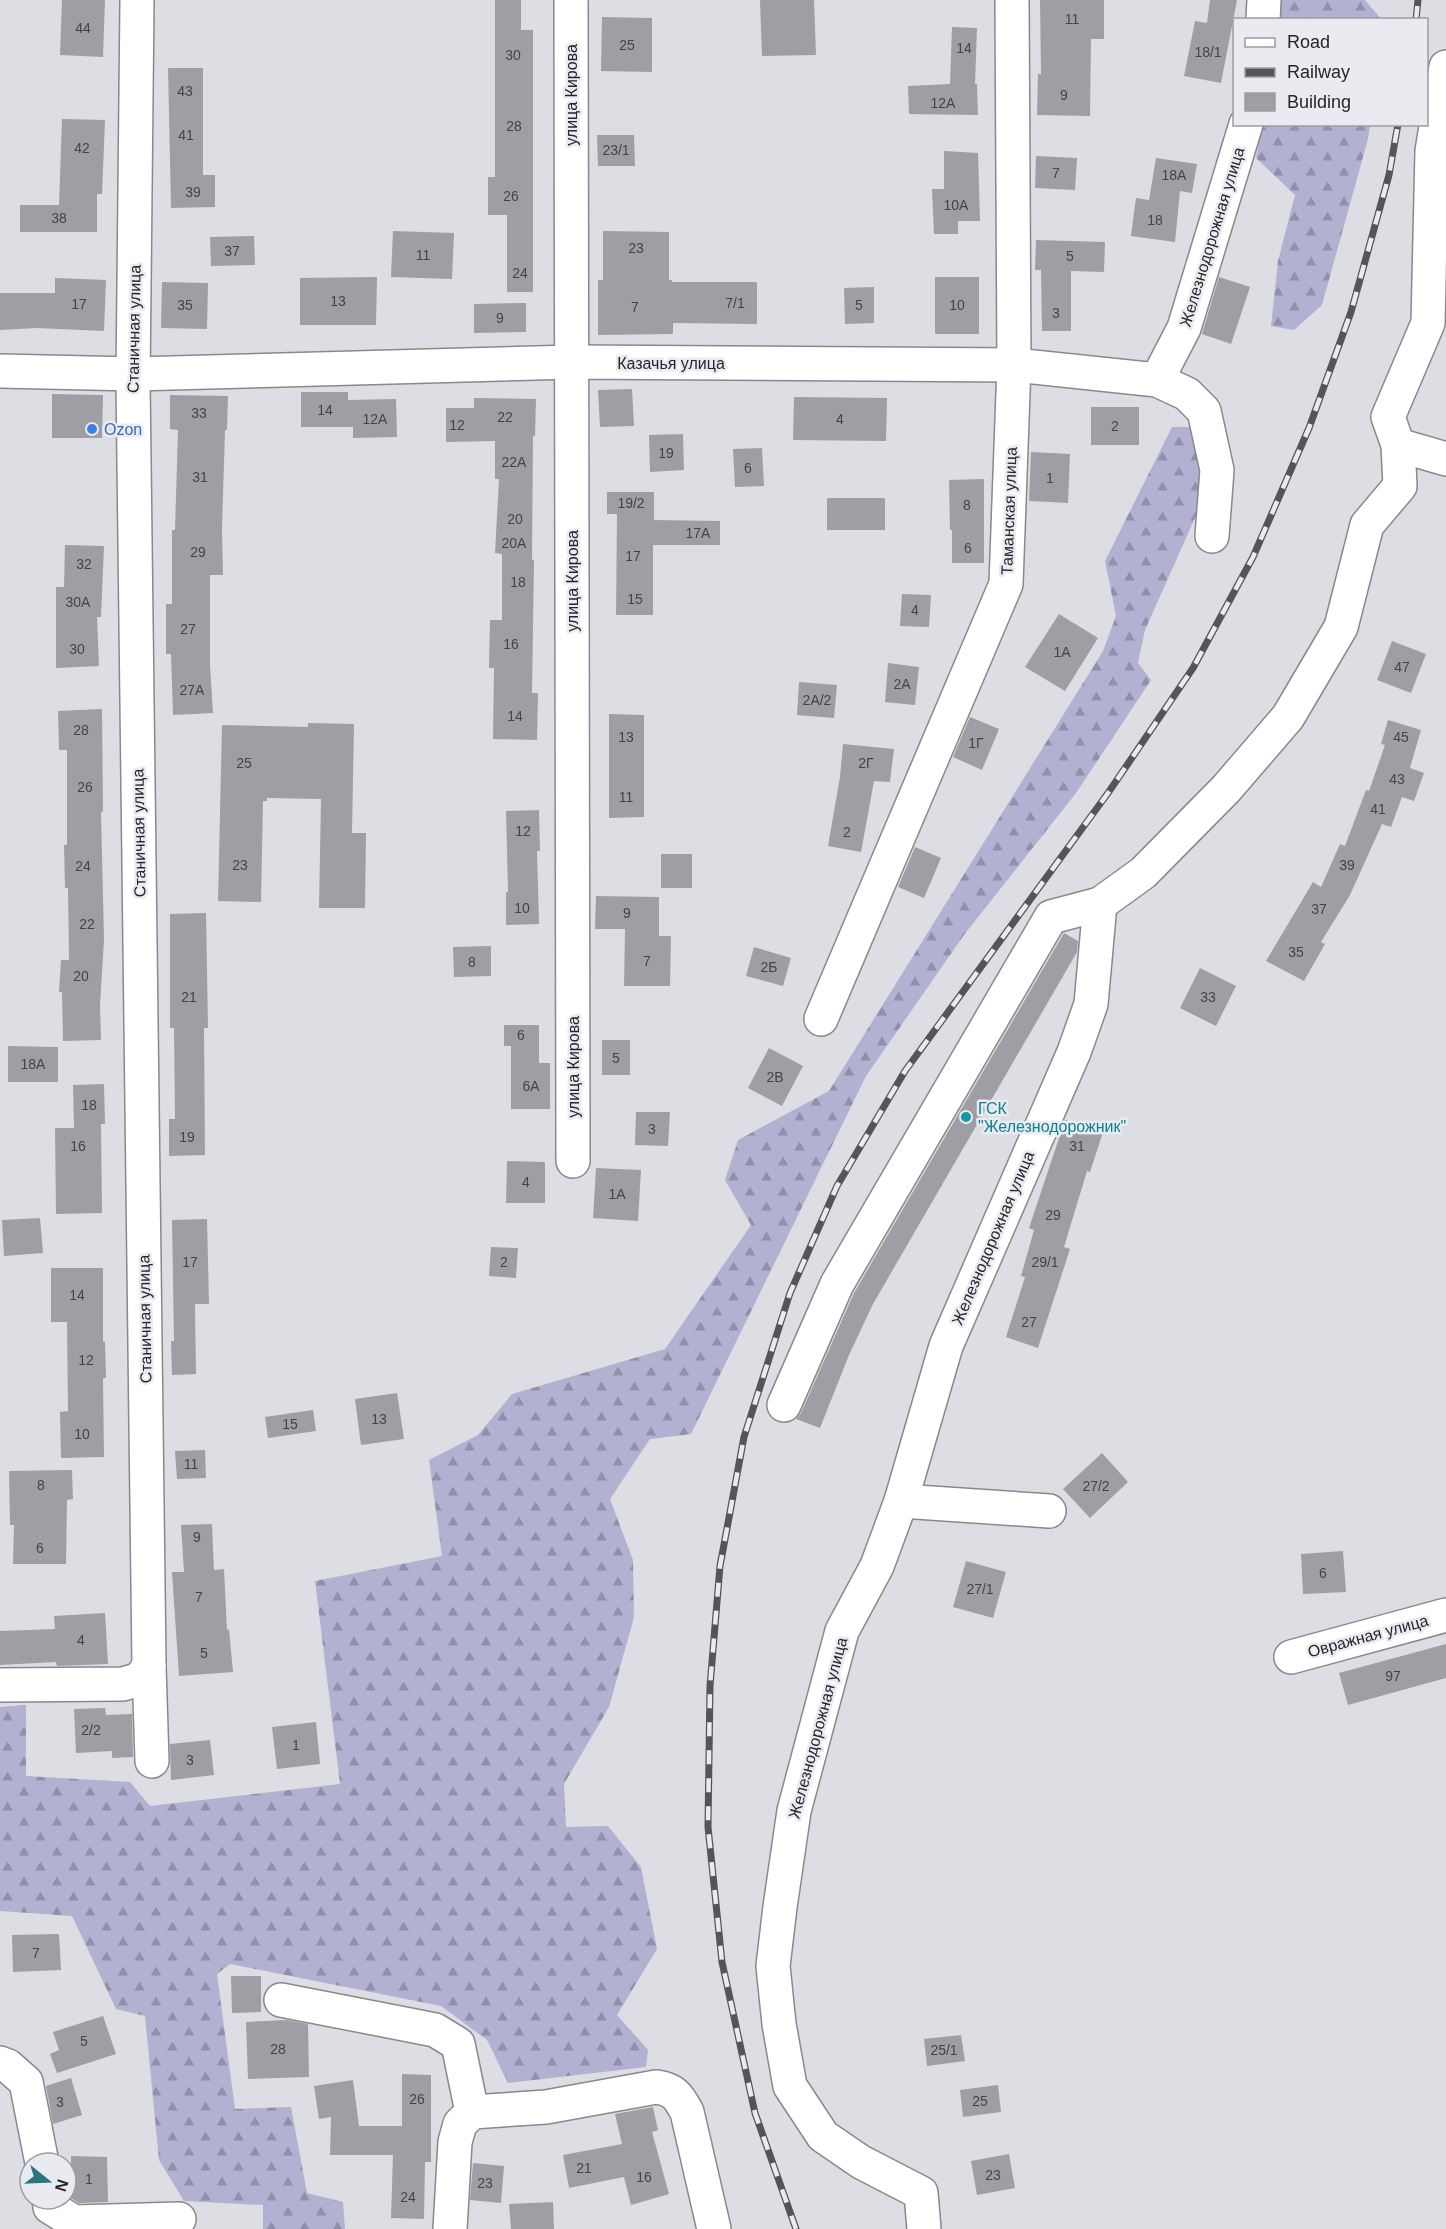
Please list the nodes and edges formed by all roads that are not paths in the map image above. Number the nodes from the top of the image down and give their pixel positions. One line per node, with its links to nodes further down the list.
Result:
1 (137, 0): 12 (street, Станичная улица)
2 (571, 0): 9 (street, улица Кирова)
3 (1012, 0): 10 (street, Таманская улица)
4 (1264, 0): 5 (street)
5 (1263, 18)
6 (1446, 67): 8 (street)
7 (1245, 126): 13 (street, Железнодорожная улица)
8 (1437, 323): 14 (street)
9 (572, 362): 10 (street, Казачья улица); 12 (street, Казачья улица); 20 (street, улица Кирова)
10 (1014, 365): 13 (street, Казачья улица); 19 (street, Таманская улица)
11 (0, 371): 12 (street, Казачья улица)
12 (134, 374): 26 (street, Станичная улица)
13 (1158, 380): 17 (street, Казачья улица)
14 (1398, 445): 15 (street); 16 (street)
15 (1444, 458): 16 (street)
16 (1400, 486): 18 (street)
17 (1212, 536)
18 (1100, 904): 21 (street); 22 (street, Железнодорожная улица)
19 (820, 1019)
20 (573, 1161)
21 (784, 1405)
22 (902, 1501): 23 (street); 37 (street, Железнодорожная улица)
23 (1049, 1511)
24 (1446, 1615): 25 (street, Овражная улица)
25 (1291, 1657)
26 (149, 1666): 27 (street); 28 (street, Станичная улица)
27 (0, 1685)
28 (152, 1761)
29 (281, 2000): 31 (street)
30 (0, 2063): 32 (street)
31 (472, 2112): 35 (street); 36 (street)
32 (40, 2151)
33 (56, 2211): 34 (street)
34 (179, 2218)
35 (450, 2229)
36 (714, 2229)
37 (924, 2229)

